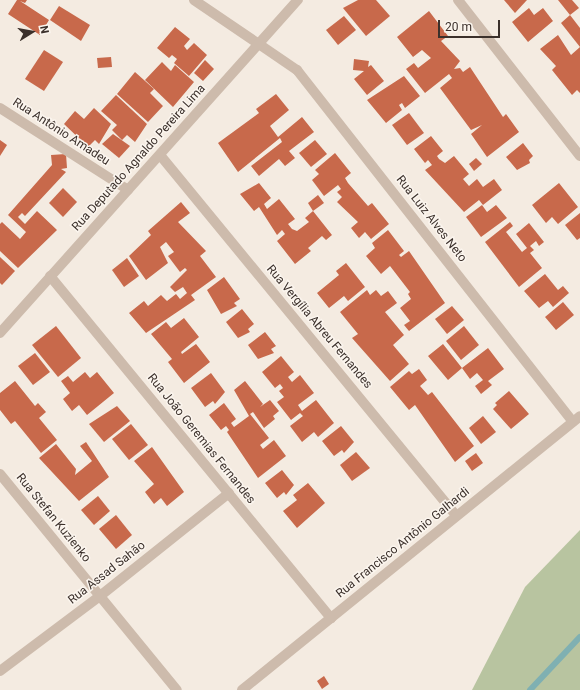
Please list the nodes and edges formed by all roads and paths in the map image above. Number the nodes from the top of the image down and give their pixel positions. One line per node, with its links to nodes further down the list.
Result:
1 (194, 0): 4 (street, Rua Luiz Alves Neto)
2 (298, 0): 4 (street, Rua Deputado Agnaldo Pereira Lima)
3 (458, 0): 7 (street)
4 (260, 41): 6 (street, Rua Deputado Agnaldo Pereira Lima); 11 (street, Rua Luiz Alves Neto)
5 (0, 108): 8 (street, Rua Antônio Amadeu)
6 (160, 155): 8 (street, Rua Deputado Agnaldo Pereira Lima); 14 (street, Rua Vergília Abreu Fernandes)
7 (580, 156)
8 (128, 190): 9 (street, Rua Deputado Agnaldo Pereira Lima)
9 (50, 276): 10 (street, Rua Deputado Agnaldo Pereira Lima); 13 (street, Rua João Geremias Fernandes)
10 (2, 327)
11 (577, 419): 14 (street, Rua Francisco Antônio Galhardi)
12 (0, 474): 15 (street, Rua Stefan Kuzienko)
13 (229, 493): 15 (street, Rua Assad Sahão); 16 (street, Rua João Geremias Fernandes)
14 (457, 516): 16 (street, Rua Francisco Antônio Galhardi)
15 (100, 596): 17 (street, Rua Assad Sahão); 18 (street, Rua Stefan Kuzienko)
16 (331, 618): 19 (street, Rua Francisco Antônio Galhardi)
17 (0, 671)
18 (177, 690)
19 (242, 690)

